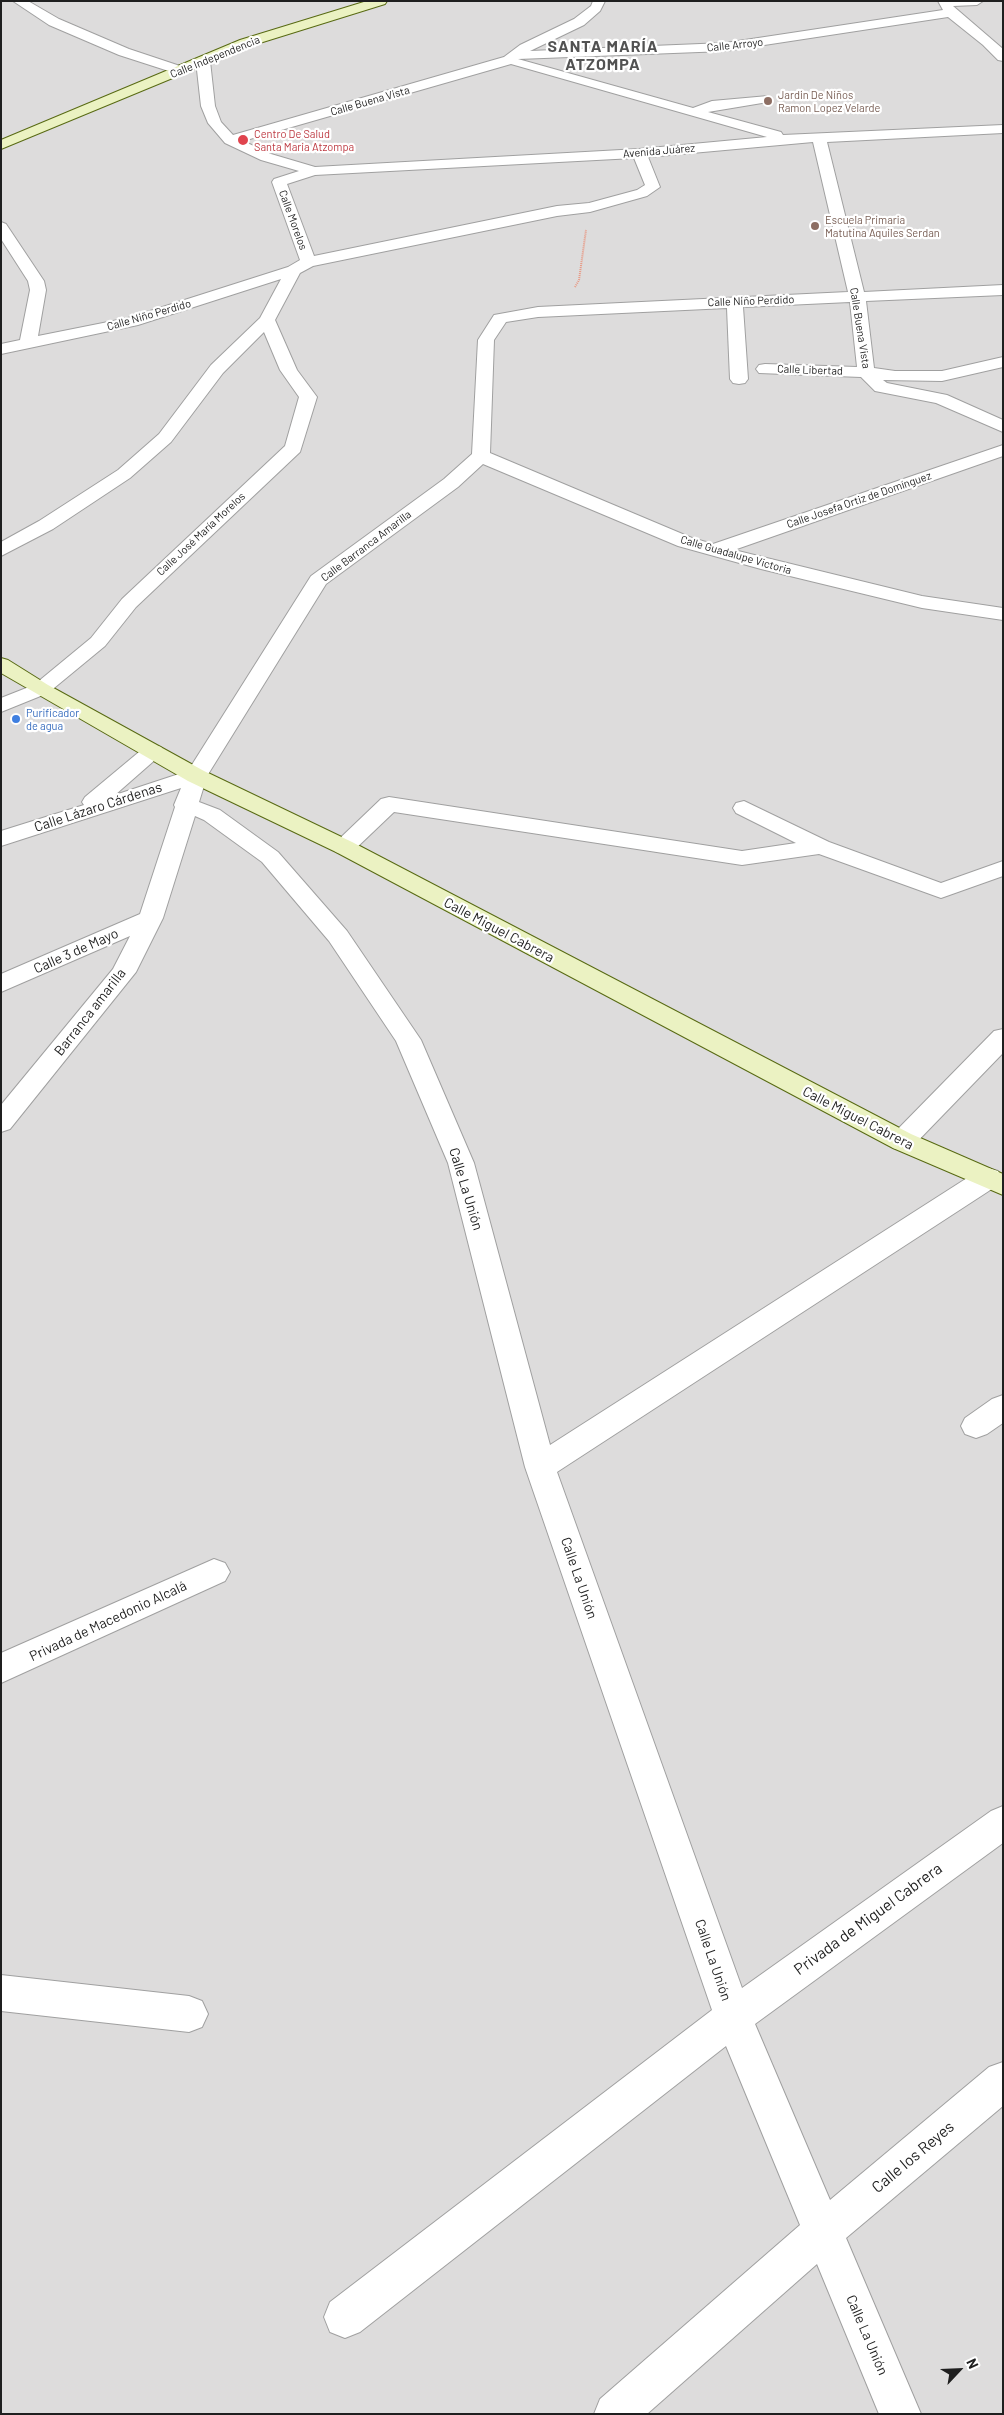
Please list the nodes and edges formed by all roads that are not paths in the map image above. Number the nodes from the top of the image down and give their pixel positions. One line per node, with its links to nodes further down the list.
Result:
1 (19, 1): 11 (street)
2 (381, 1): 10 (street, Calle Independencia)
3 (599, 1): 8 (street, Calle Buena Vista)
4 (977, 1): 5 (street, Calle Arroyo)
5 (947, 6): 7 (street); 8 (street, Calle Arroyo)
6 (1003, 41): 7 (street)
7 (988, 42): 9 (street)
8 (513, 57): 13 (street); 16 (street, Calle Buena Vista)
9 (1003, 57)
10 (202, 60): 11 (street, Calle Independencia); 16 (street)
11 (181, 71): 18 (street, Calle Independencia)
12 (764, 99): 13 (street)
13 (696, 111): 17 (street)
14 (1003, 129): 15 (street, Avenida Juárez)
15 (818, 138): 17 (street, Avenida Juárez); 24 (street, Calle Buena Vista)
16 (230, 140): 20 (street)
17 (790, 140): 19 (street, Avenida Juárez)
18 (1, 145)
19 (639, 153): 20 (street, Avenida Juárez); 22 (street, Calle Niño Perdido)
20 (314, 171): 22 (street, Calle Morelos)
21 (1, 227): 27 (street)
22 (301, 266): 26 (street); 27 (street, Calle Niño Perdido)
23 (1003, 290): 24 (street, Calle Niño Perdido)
24 (857, 297): 25 (street, Calle Niño Perdido); 31 (street, Calle Buena Vista)
25 (736, 301): 32 (street); 35 (street, Calle Niño Perdido)
26 (267, 320): 36 (street); 40 (street, Calle José María Morelos)
27 (28, 343): 28 (street, Calle Niño Perdido)
28 (1, 349)
29 (1003, 362): 31 (street, Calle Libertad)
30 (765, 369): 31 (street, Calle Libertad)
31 (866, 372): 33 (street, Calle Buena Vista)
32 (739, 378)
33 (1003, 427)
34 (1003, 450): 37 (street, Calle Josefa Ortiz de Domínguez)
35 (481, 456): 37 (street, Calle Guadalupe Victoria); 43 (street, Calle Barranca Amarilla)
36 (1, 550)
37 (714, 550): 38 (street, Calle Guadalupe Victoria)
38 (1003, 614)
39 (1, 664): 40 (street, Calle Miguel Cabrera)
40 (41, 689): 41 (street, Calle José María Morelos); 42 (street, Calle Miguel Cabrera)
41 (1, 706)
42 (153, 752): 43 (street, Calle Miguel Cabrera); 46 (street)
43 (196, 776): 44 (street, Barranca amarilla); 46 (street, Calle Lázaro Cárdenas); 48 (street, Calle Miguel Cabrera)
44 (185, 805): 51 (street, Barranca amarilla); 59 (street, Calle La Unión)
45 (744, 808): 49 (street)
46 (82, 811): 47 (street, Calle Lázaro Cárdenas)
47 (1, 839)
48 (344, 847): 49 (street); 55 (street, Calle Miguel Cabrera)
49 (821, 847): 50 (street)
50 (1003, 868)
51 (151, 918): 52 (street, Calle 3 de Mayo); 54 (street, Barranca amarilla)
52 (1, 984)
53 (1003, 1037): 55 (street)
54 (1, 1123)
55 (902, 1142): 56 (street, Calle Miguel Cabrera)
56 (995, 1182): 59 (street)
57 (1003, 1407): 58 (street)
58 (976, 1426)
59 (540, 1467): 65 (street, Calle La Unión)
60 (214, 1572): 61 (street, Privada de Macedonio Alcalá)
61 (1, 1669)
62 (1003, 1822): 65 (street, Privada de Miguel Cabrera)
63 (1, 1993): 64 (street)
64 (189, 2014)
65 (733, 2017): 67 (street, Calle La Unión); 68 (street, Privada de Miguel Cabrera)
66 (1003, 2082): 67 (street, Calle los Reyes)
67 (823, 2232): 69 (street, Calle los Reyes); 70 (street, Calle La Unión)
68 (345, 2317)
69 (616, 2414)
70 (900, 2414)

